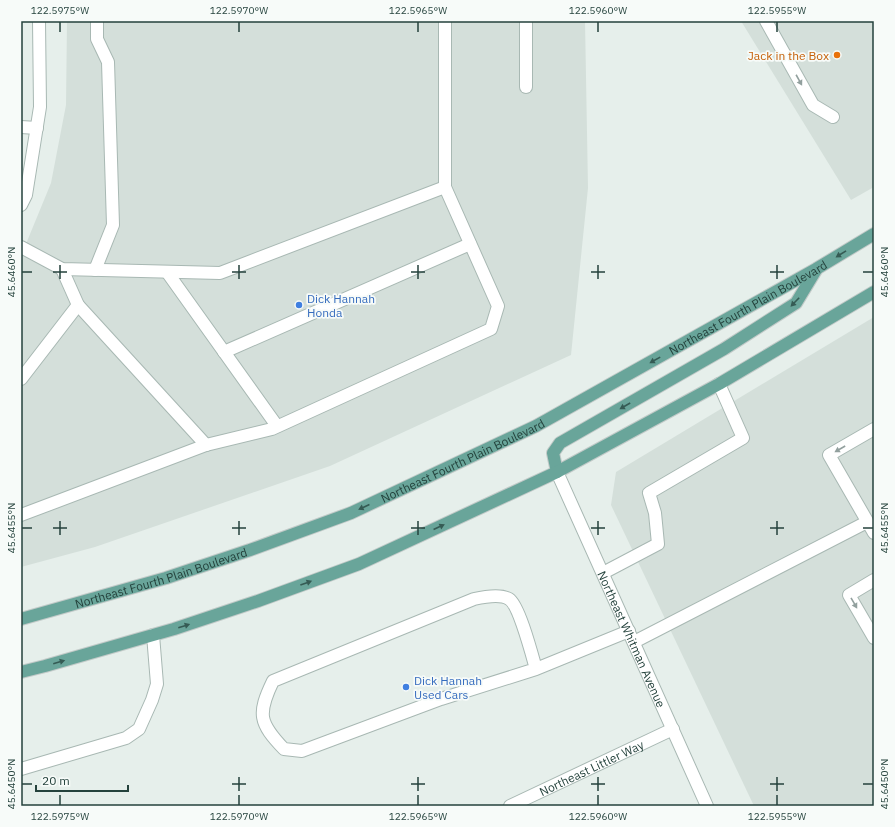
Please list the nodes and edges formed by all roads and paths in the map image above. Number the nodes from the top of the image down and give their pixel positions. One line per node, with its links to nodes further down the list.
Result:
1 (39, 21): 9 (street)
2 (97, 21): 17 (street)
3 (445, 21): 10 (street)
4 (526, 21): 6 (street)
5 (766, 21): 7 (street, one-way to 7)
6 (526, 87)
7 (833, 117)
8 (21, 127): 9 (street)
9 (36, 128): 11 (street)
10 (445, 188): 13 (street); 18 (street)
11 (21, 205)
12 (874, 234): 16 (main road, Northeast Fourth Plain Boulevard, one-way to 16)
13 (470, 244): 21 (street); 24 (street)
14 (21, 247): 15 (street)
15 (62, 269): 17 (street); 20 (street)
16 (816, 269): 27 (main road, one-way to 27); 33 (main road, Northeast Fourth Plain Boulevard, one-way to 33)
17 (95, 270): 18 (street)
18 (167, 272): 21 (street)
19 (874, 292): 23 (main road)
20 (78, 305): 22 (street); 26 (street)
21 (224, 352): 24 (street)
22 (21, 379)
23 (719, 384): 27 (main road); 31 (street)
24 (277, 426): 26 (street)
25 (874, 429): 29 (street, one-way to 29)
26 (206, 445): 28 (street)
27 (557, 472): 31 (street, Northeast Whitman Avenue); 35 (main road, one-way to 27)
28 (21, 515)
29 (867, 522): 30 (street); 37 (street)
30 (874, 533)
31 (603, 574): 34 (street, Northeast Whitman Avenue)
32 (874, 580): 36 (street, one-way to 36)
33 (21, 619)
34 (628, 631): 37 (street, Northeast Whitman Avenue); 38 (street)
35 (153, 635): 39 (main road, one-way to 35); 41 (street)
36 (874, 638)
37 (634, 642): 40 (street, Northeast Whitman Avenue)
38 (536, 669): 38 (street)
39 (21, 672)
40 (673, 729): 42 (street, Northeast Littler Way); 43 (street, Northeast Whitman Avenue)
41 (21, 768)
42 (510, 806)
43 (707, 806)

